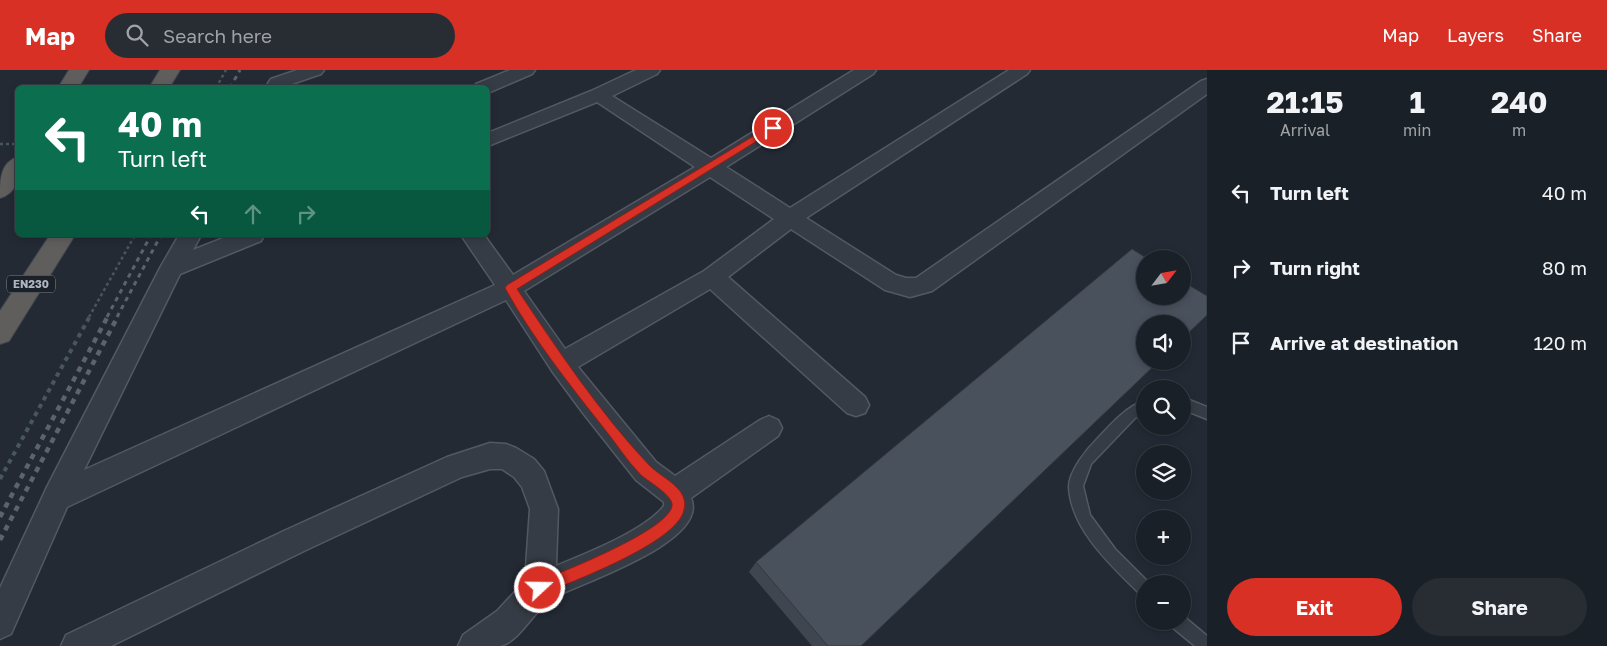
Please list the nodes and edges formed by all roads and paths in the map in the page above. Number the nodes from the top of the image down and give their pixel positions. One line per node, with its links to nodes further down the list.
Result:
1 (79, 70): 11 (highway)
2 (170, 70): 12 (highway)
3 (226, 70): 13 (path)
4 (315, 70): 9 (street)
5 (526, 70): 14 (street)
6 (651, 70): 15 (street)
7 (867, 70): 19 (street)
8 (1021, 70): 22 (street)
9 (276, 80)
10 (1207, 84): 22 (street)
11 (70, 85)
12 (161, 85)
13 (218, 85)
14 (490, 85)
15 (598, 95): 16 (street); 19 (street)
16 (490, 139)
17 (0, 144): 18 (path)
18 (15, 144)
19 (711, 167): 22 (street); 30 (street)
20 (15, 168): 21 (highway)
21 (0, 190)
22 (789, 219): 29 (street)
23 (62, 237): 31 (highway, EN230)
24 (134, 237): 38 (path)
25 (189, 237): 28 (street)
26 (248, 237): 28 (street)
27 (473, 237): 30 (street)
28 (171, 268): 40 (street)
29 (712, 277): 32 (street); 33 (street)
30 (510, 288): 32 (street); 40 (street)
31 (0, 333)
32 (561, 364): 39 (street)
33 (856, 406)
34 (1191, 407): 36 (lane)
35 (1136, 411): 41 (lane)
36 (1207, 413)
37 (769, 428): 39 (street)
38 (0, 479)
39 (674, 493): 42 (street)
40 (57, 496): 43 (street)
41 (1136, 580)
42 (540, 588): 45 (street); 46 (street)
43 (0, 623)
44 (1188, 630): 47 (lane)
45 (77, 646)
46 (474, 646)
47 (1207, 646)

